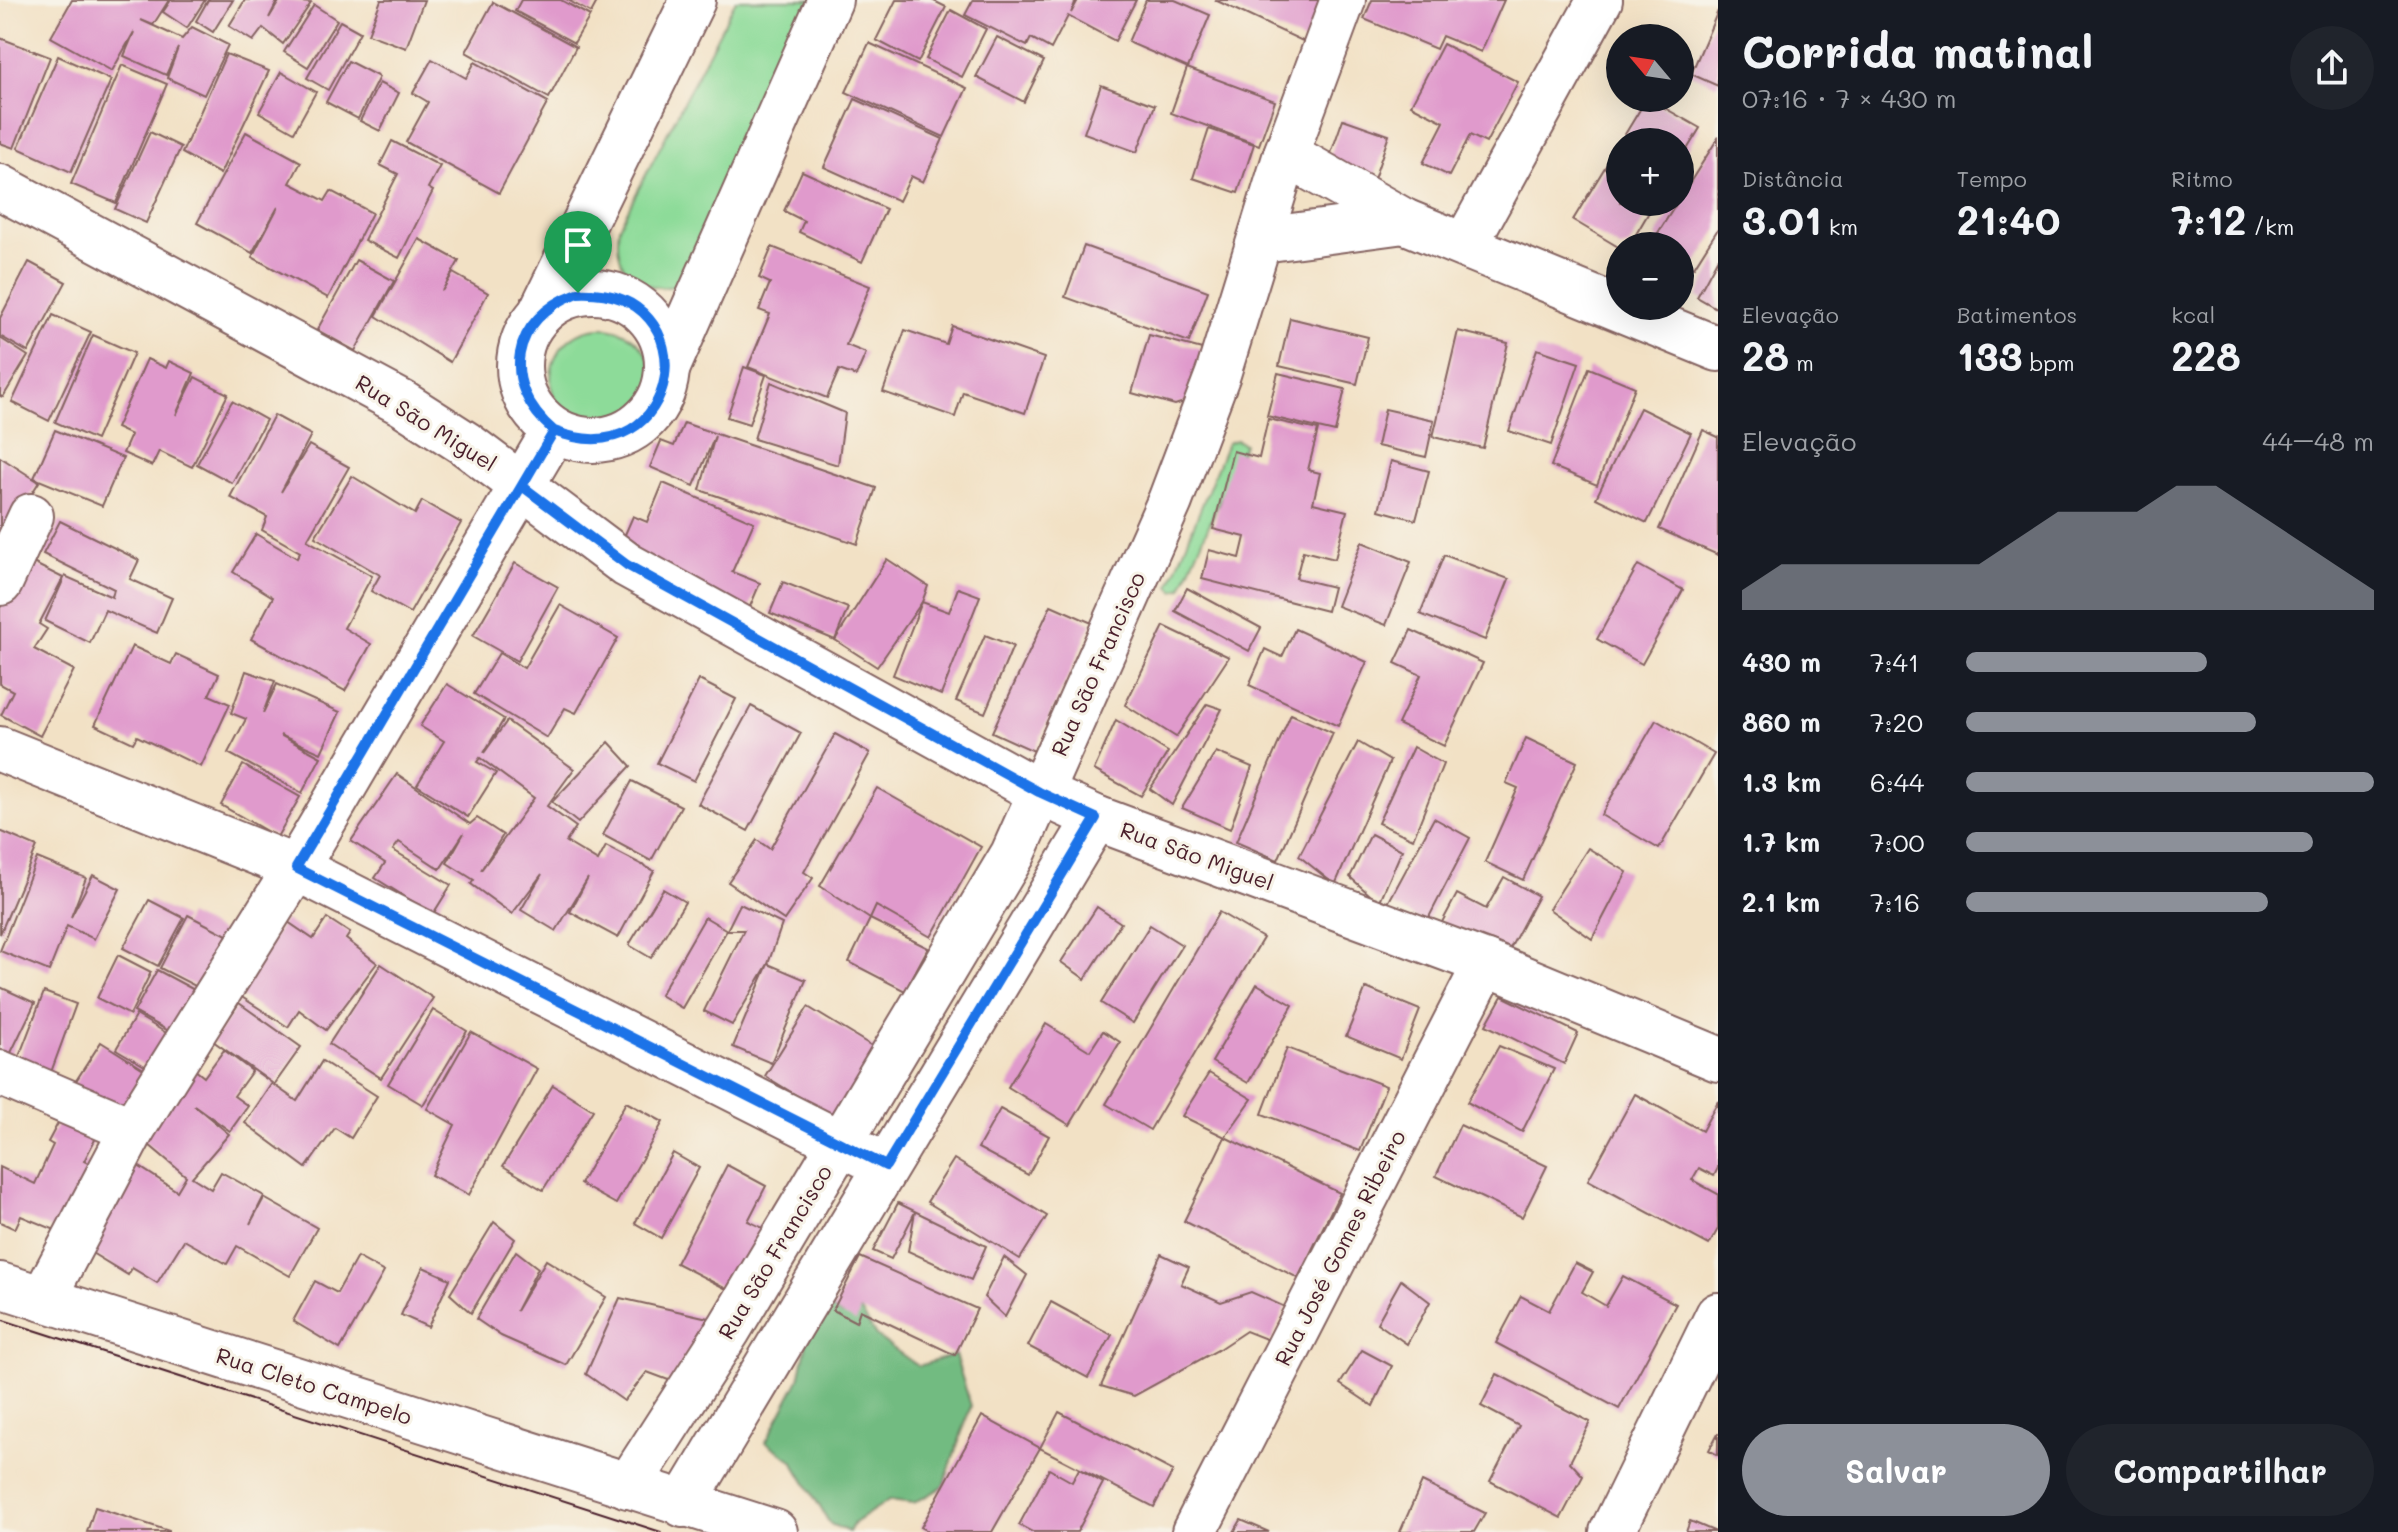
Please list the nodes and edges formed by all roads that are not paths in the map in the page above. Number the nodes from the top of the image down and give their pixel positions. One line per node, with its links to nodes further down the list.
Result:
1 (693, 0): 10 (street)
2 (830, 0): 12 (street)
3 (1343, 0): 5 (street, Rua São Francisco)
4 (1600, 0): 9 (street)
5 (1286, 154): 7 (street); 8 (street, Rua São Francisco)
6 (0, 187): 14 (street, Rua São Miguel)
7 (1404, 221): 8 (street); 9 (street)
8 (1262, 240): 18 (street, Rua São Francisco)
9 (1465, 245): 11 (street)
10 (540, 314): 12 (street); 13 (street)
11 (1718, 349)
12 (667, 369): 13 (street)
13 (554, 431): 14 (street)
14 (522, 486): 18 (street, Rua São Miguel); 20 (street)
15 (31, 516): 16 (street)
16 (0, 583)
17 (0, 749): 20 (street)
18 (1039, 792): 19 (street, Rua São Miguel); 25 (street, Rua São Francisco)
19 (1096, 818): 21 (street, Rua São Miguel); 26 (street)
20 (296, 868): 24 (street); 25 (street)
21 (1486, 963): 22 (street, Rua São Miguel); 33 (street, Rua José Gomes Ribeiro)
22 (1718, 1059)
23 (0, 1073): 24 (street)
24 (132, 1130): 28 (street)
25 (841, 1143): 26 (street); 30 (street, Rua São Francisco)
26 (886, 1166): 31 (street)
27 (0, 1285): 28 (street, Rua Cleto Campelo)
28 (43, 1299): 30 (street, Rua Cleto Campelo)
29 (1718, 1315): 34 (street)
30 (628, 1486): 31 (street, Rua Cleto Campelo)
31 (683, 1505): 32 (street, Rua Cleto Campelo)
32 (775, 1532)
33 (1194, 1532)
34 (1612, 1532)

